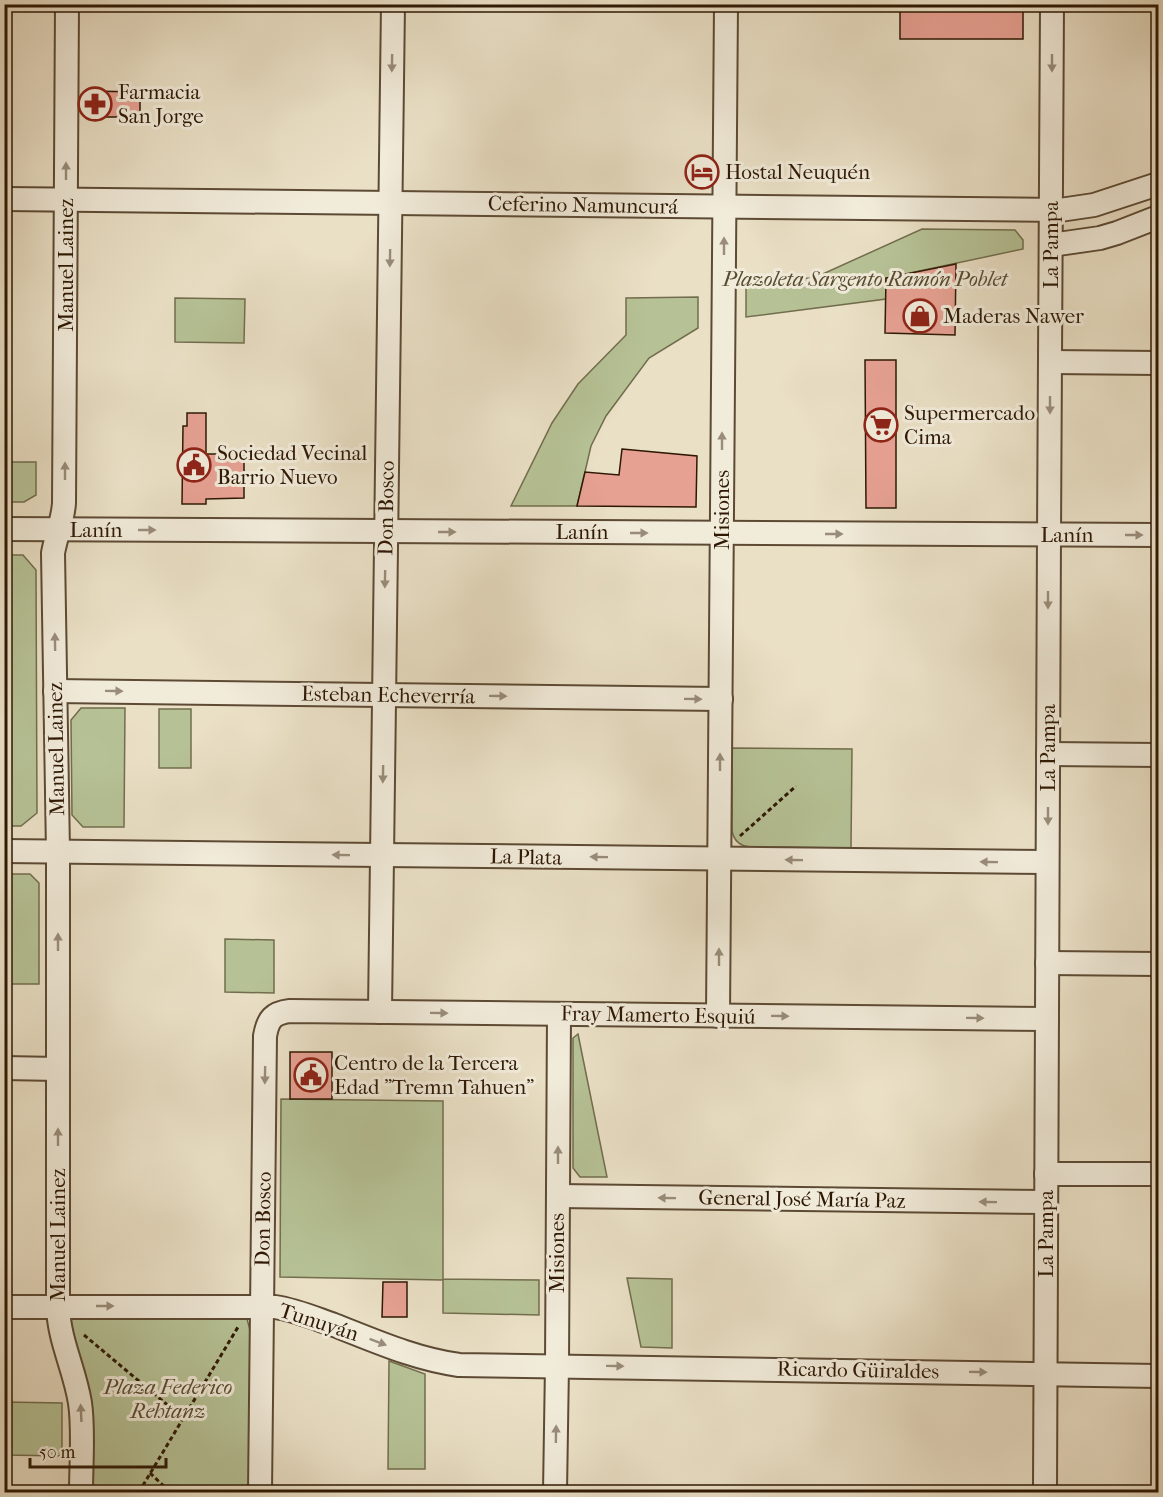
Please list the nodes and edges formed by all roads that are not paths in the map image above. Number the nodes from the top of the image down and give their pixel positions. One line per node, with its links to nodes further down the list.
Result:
1 (67, 4): 7 (street, Manuel Lainez, one-way to 1)
2 (393, 4): 8 (street, Don Bosco, one-way to 8)
3 (726, 4): 9 (street, Misiones)
4 (1052, 4): 10 (street, La Pampa, one-way to 10)
5 (1158, 184): 10 (street, Ceferino Namuncurá)
6 (4, 199): 7 (street, Ceferino Namuncurá)
7 (66, 200): 8 (street, Ceferino Namuncurá); 16 (street, Manuel Lainez, one-way to 7)
8 (390, 203): 9 (street, Ceferino Namuncurá); 17 (street, Don Bosco, one-way to 17)
9 (724, 207): 10 (street, Ceferino Namuncurá); 18 (street, Misiones, one-way to 9)
10 (1051, 210): 12 (street, La Pampa)
11 (1158, 217): 12 (street)
12 (1051, 245): 13 (street, La Pampa)
13 (1050, 362): 14 (street); 19 (street, La Pampa, one-way to 19)
14 (1158, 363)
15 (4, 529): 16 (street, Lanín)
16 (59, 529): 17 (street, Lanín, one-way to 17); 21 (street, Manuel Lainez, one-way to 16)
17 (386, 531): 18 (street, Lanín, one-way to 18); 22 (street, Don Bosco, one-way to 22)
18 (722, 533): 19 (street, Lanín, one-way to 19); 23 (street, Misiones)
19 (1049, 535): 20 (street, Lanín, one-way to 20); 24 (street, La Pampa, one-way to 24)
20 (1158, 536)
21 (55, 691): 22 (street, Esteban Echeverría, one-way to 22); 27 (street, Manuel Lainez)
22 (384, 695): 23 (street, Esteban Echeverría, one-way to 23); 28 (street, Don Bosco, one-way to 28)
23 (721, 699): 29 (street, Misiones, one-way to 23)
24 (1048, 754): 25 (street); 30 (street, La Pampa, one-way to 30)
25 (1158, 755)
26 (4, 851): 27 (street, La Plata)
27 (58, 852): 28 (street, La Plata, one-way to 27); 39 (street, Manuel Lainez, one-way to 27)
28 (382, 855): 29 (street, La Plata, one-way to 28); 33 (street, Don Bosco)
29 (720, 859): 30 (street, La Plata, one-way to 29); 35 (street, Misiones, one-way to 29)
30 (1047, 862): 31 (street, La Pampa)
31 (1047, 963): 32 (street); 37 (street, La Pampa)
32 (1158, 964)
33 (380, 1012): 34 (street, Fray Mamerto Esquiú, one-way to 34); 36 (street, Fray Mamerto Esquiú)
34 (559, 1014): 35 (street, Fray Mamerto Esquiú); 42 (street, Misiones, one-way to 34)
35 (718, 1016): 37 (street, Fray Mamerto Esquiú, one-way to 37)
36 (271, 1018): 44 (street, Don Bosco, one-way to 44)
37 (1047, 1019): 40 (street, La Pampa)
38 (4, 1068): 39 (street)
39 (58, 1069): 46 (street, Manuel Lainez, one-way to 39)
40 (1046, 1174): 41 (street); 43 (street, La Pampa)
41 (1158, 1174)
42 (558, 1196): 43 (street, General José María Paz, one-way to 42); 47 (street, Misiones)
43 (1046, 1202): 48 (street, La Pampa)
44 (262, 1306): 46 (street, Tunuyán, one-way to 44); 47 (street, Tunuyán, one-way to 47); 51 (street, Don Bosco)
45 (4, 1307): 46 (street, Tunuyán)
46 (58, 1307): 50 (street, Manuel Lainez, one-way to 46)
47 (557, 1365): 48 (street, Ricardo Güiraldes, one-way to 48); 52 (street, Misiones, one-way to 47)
48 (1046, 1374): 49 (street, Ricardo Güiraldes); 53 (street, La Pampa)
49 (1158, 1376)
50 (81, 1492)
51 (260, 1492)
52 (555, 1492)
53 (1045, 1492)

